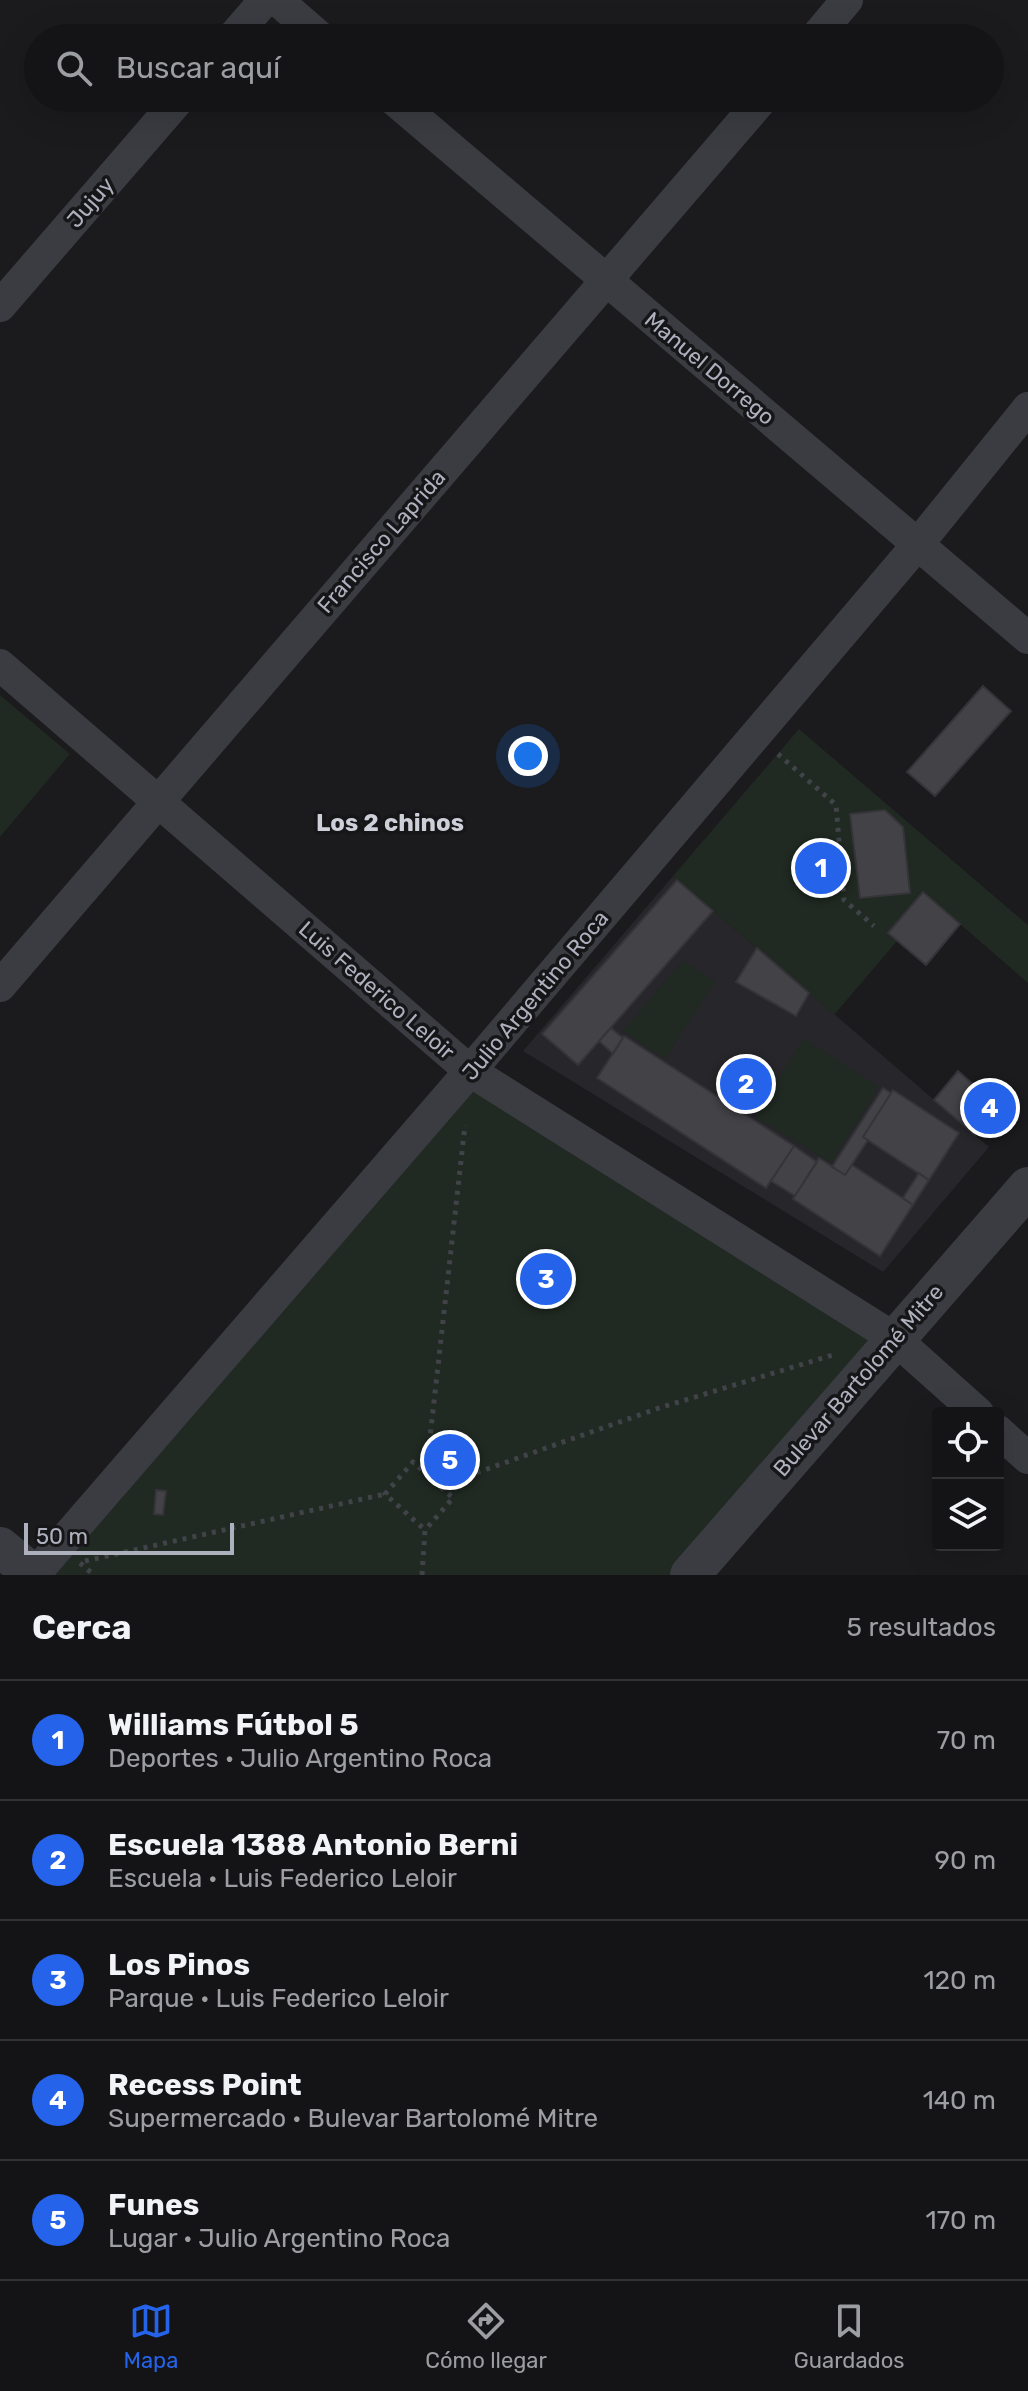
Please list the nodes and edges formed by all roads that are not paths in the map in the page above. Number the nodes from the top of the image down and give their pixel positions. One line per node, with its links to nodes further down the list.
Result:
1 (265, 0): 4 (street)
2 (277, 0): 5 (street)
3 (847, 0): 6 (street)
4 (244, 24)
5 (305, 24)
6 (827, 24)
7 (168, 112): 11 (street, Jujuy)
8 (408, 112): 10 (street, Manuel Dorrego)
9 (751, 112): 10 (street, Francisco Laprida)
10 (606, 280): 13 (street, Manuel Dorrego); 16 (street, Francisco Laprida)
11 (0, 306)
12 (1028, 408): 13 (street, Julio Argentino Roca)
13 (918, 544): 14 (street, Manuel Dorrego); 18 (street, Julio Argentino Roca)
14 (1028, 638)
15 (0, 665): 16 (street, Luis Federico Leloir)
16 (157, 800): 17 (street, Francisco Laprida); 18 (street, Luis Federico Leloir)
17 (0, 986)
18 (470, 1071): 20 (street, Luis Federico Leloir); 25 (street, Julio Argentino Roca)
19 (1028, 1187): 20 (street, Bulevar Bartolomé Mitre)
20 (894, 1338): 21 (street, Luis Federico Leloir); 26 (street, Bulevar Bartolomé Mitre)
21 (971, 1407)
22 (1004, 1436): 23 (street)
23 (1028, 1458)
24 (0, 1547): 25 (street)
25 (34, 1575)
26 (690, 1575)

